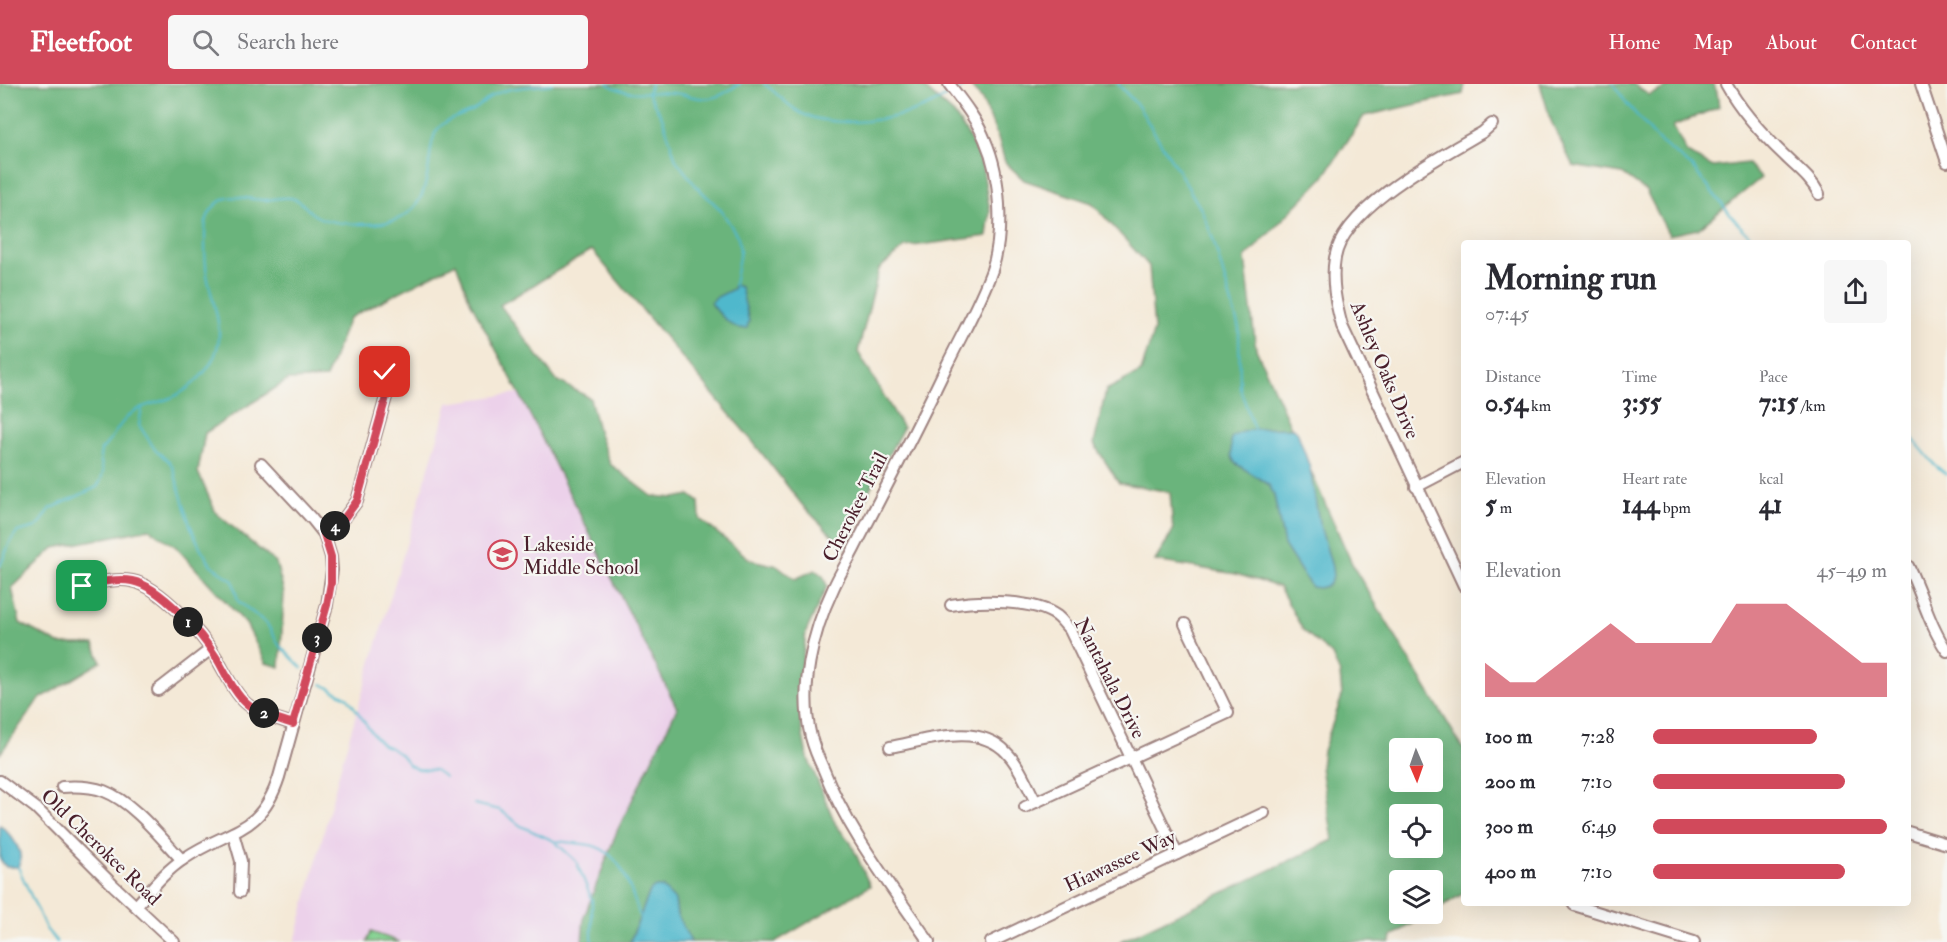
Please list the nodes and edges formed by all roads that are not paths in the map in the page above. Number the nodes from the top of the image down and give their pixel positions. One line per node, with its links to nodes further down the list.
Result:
1 (949, 84): 37 (street, Cherokee Trail)
2 (1726, 84): 6 (street)
3 (1921, 84): 5 (street)
4 (1492, 124): 10 (street, Ashley Oaks Drive)
5 (1947, 162)
6 (1819, 194)
7 (385, 372): 11 (street)
8 (261, 464): 11 (street)
9 (1461, 464): 10 (street)
10 (1416, 487): 13 (street, Ashley Oaks Drive)
11 (324, 534): 20 (street)
12 (1911, 573): 18 (street)
13 (1461, 580)
14 (82, 586): 17 (street)
15 (951, 605): 22 (street, Nantahala Drive)
16 (1185, 624): 22 (street)
17 (211, 649): 19 (street); 20 (street)
18 (1947, 651)
19 (158, 690)
20 (293, 724): 28 (street)
21 (890, 747): 25 (street)
22 (1131, 757): 25 (street); 31 (street, Nantahala Drive)
23 (0, 782): 34 (street, Old Cherokee Road)
24 (62, 787): 32 (street)
25 (1036, 802): 26 (street)
26 (1024, 807)
27 (1264, 813): 31 (street, Hiawassee Way)
28 (233, 833): 32 (street); 33 (street)
29 (1911, 833): 30 (street)
30 (1947, 844)
31 (1178, 854): 38 (street, Hiawassee Way)
32 (182, 860): 34 (street)
33 (240, 892)
34 (135, 906): 36 (street, Old Cherokee Road)
35 (1577, 906): 39 (street)
36 (174, 942)
37 (929, 942)
38 (991, 942)
39 (1694, 942)

